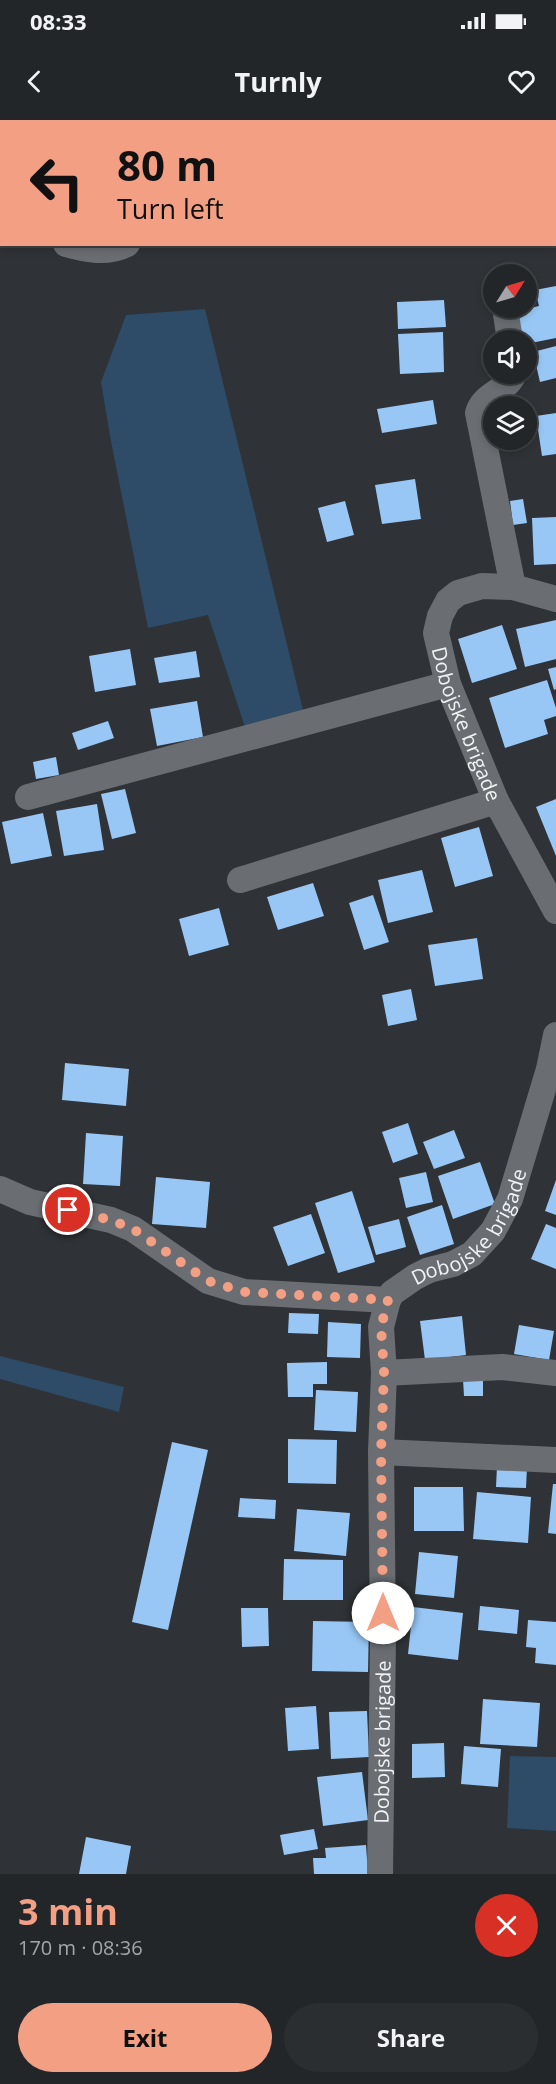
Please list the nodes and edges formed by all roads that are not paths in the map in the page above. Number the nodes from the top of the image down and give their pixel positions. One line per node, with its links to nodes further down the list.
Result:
1 (74, 246): 2 (street)
2 (123, 246)
3 (507, 384): 4 (street)
4 (513, 587): 5 (street, Dobojske brigade); 6 (street, Dobojske brigade)
5 (556, 599)
6 (448, 684): 7 (street); 8 (street, Dobojske brigade)
7 (28, 797)
8 (496, 801): 9 (street); 10 (street, Dobojske brigade)
9 (240, 880)
10 (556, 911)
11 (556, 1035): 13 (street, Dobojske brigade)
12 (0, 1189): 13 (street)
13 (388, 1300): 14 (street, Dobojske brigade)
14 (384, 1372): 15 (street); 16 (street, Dobojske brigade)
15 (556, 1373)
16 (381, 1452): 17 (street); 18 (street, Dobojske brigade)
17 (556, 1460)
18 (380, 1874)

